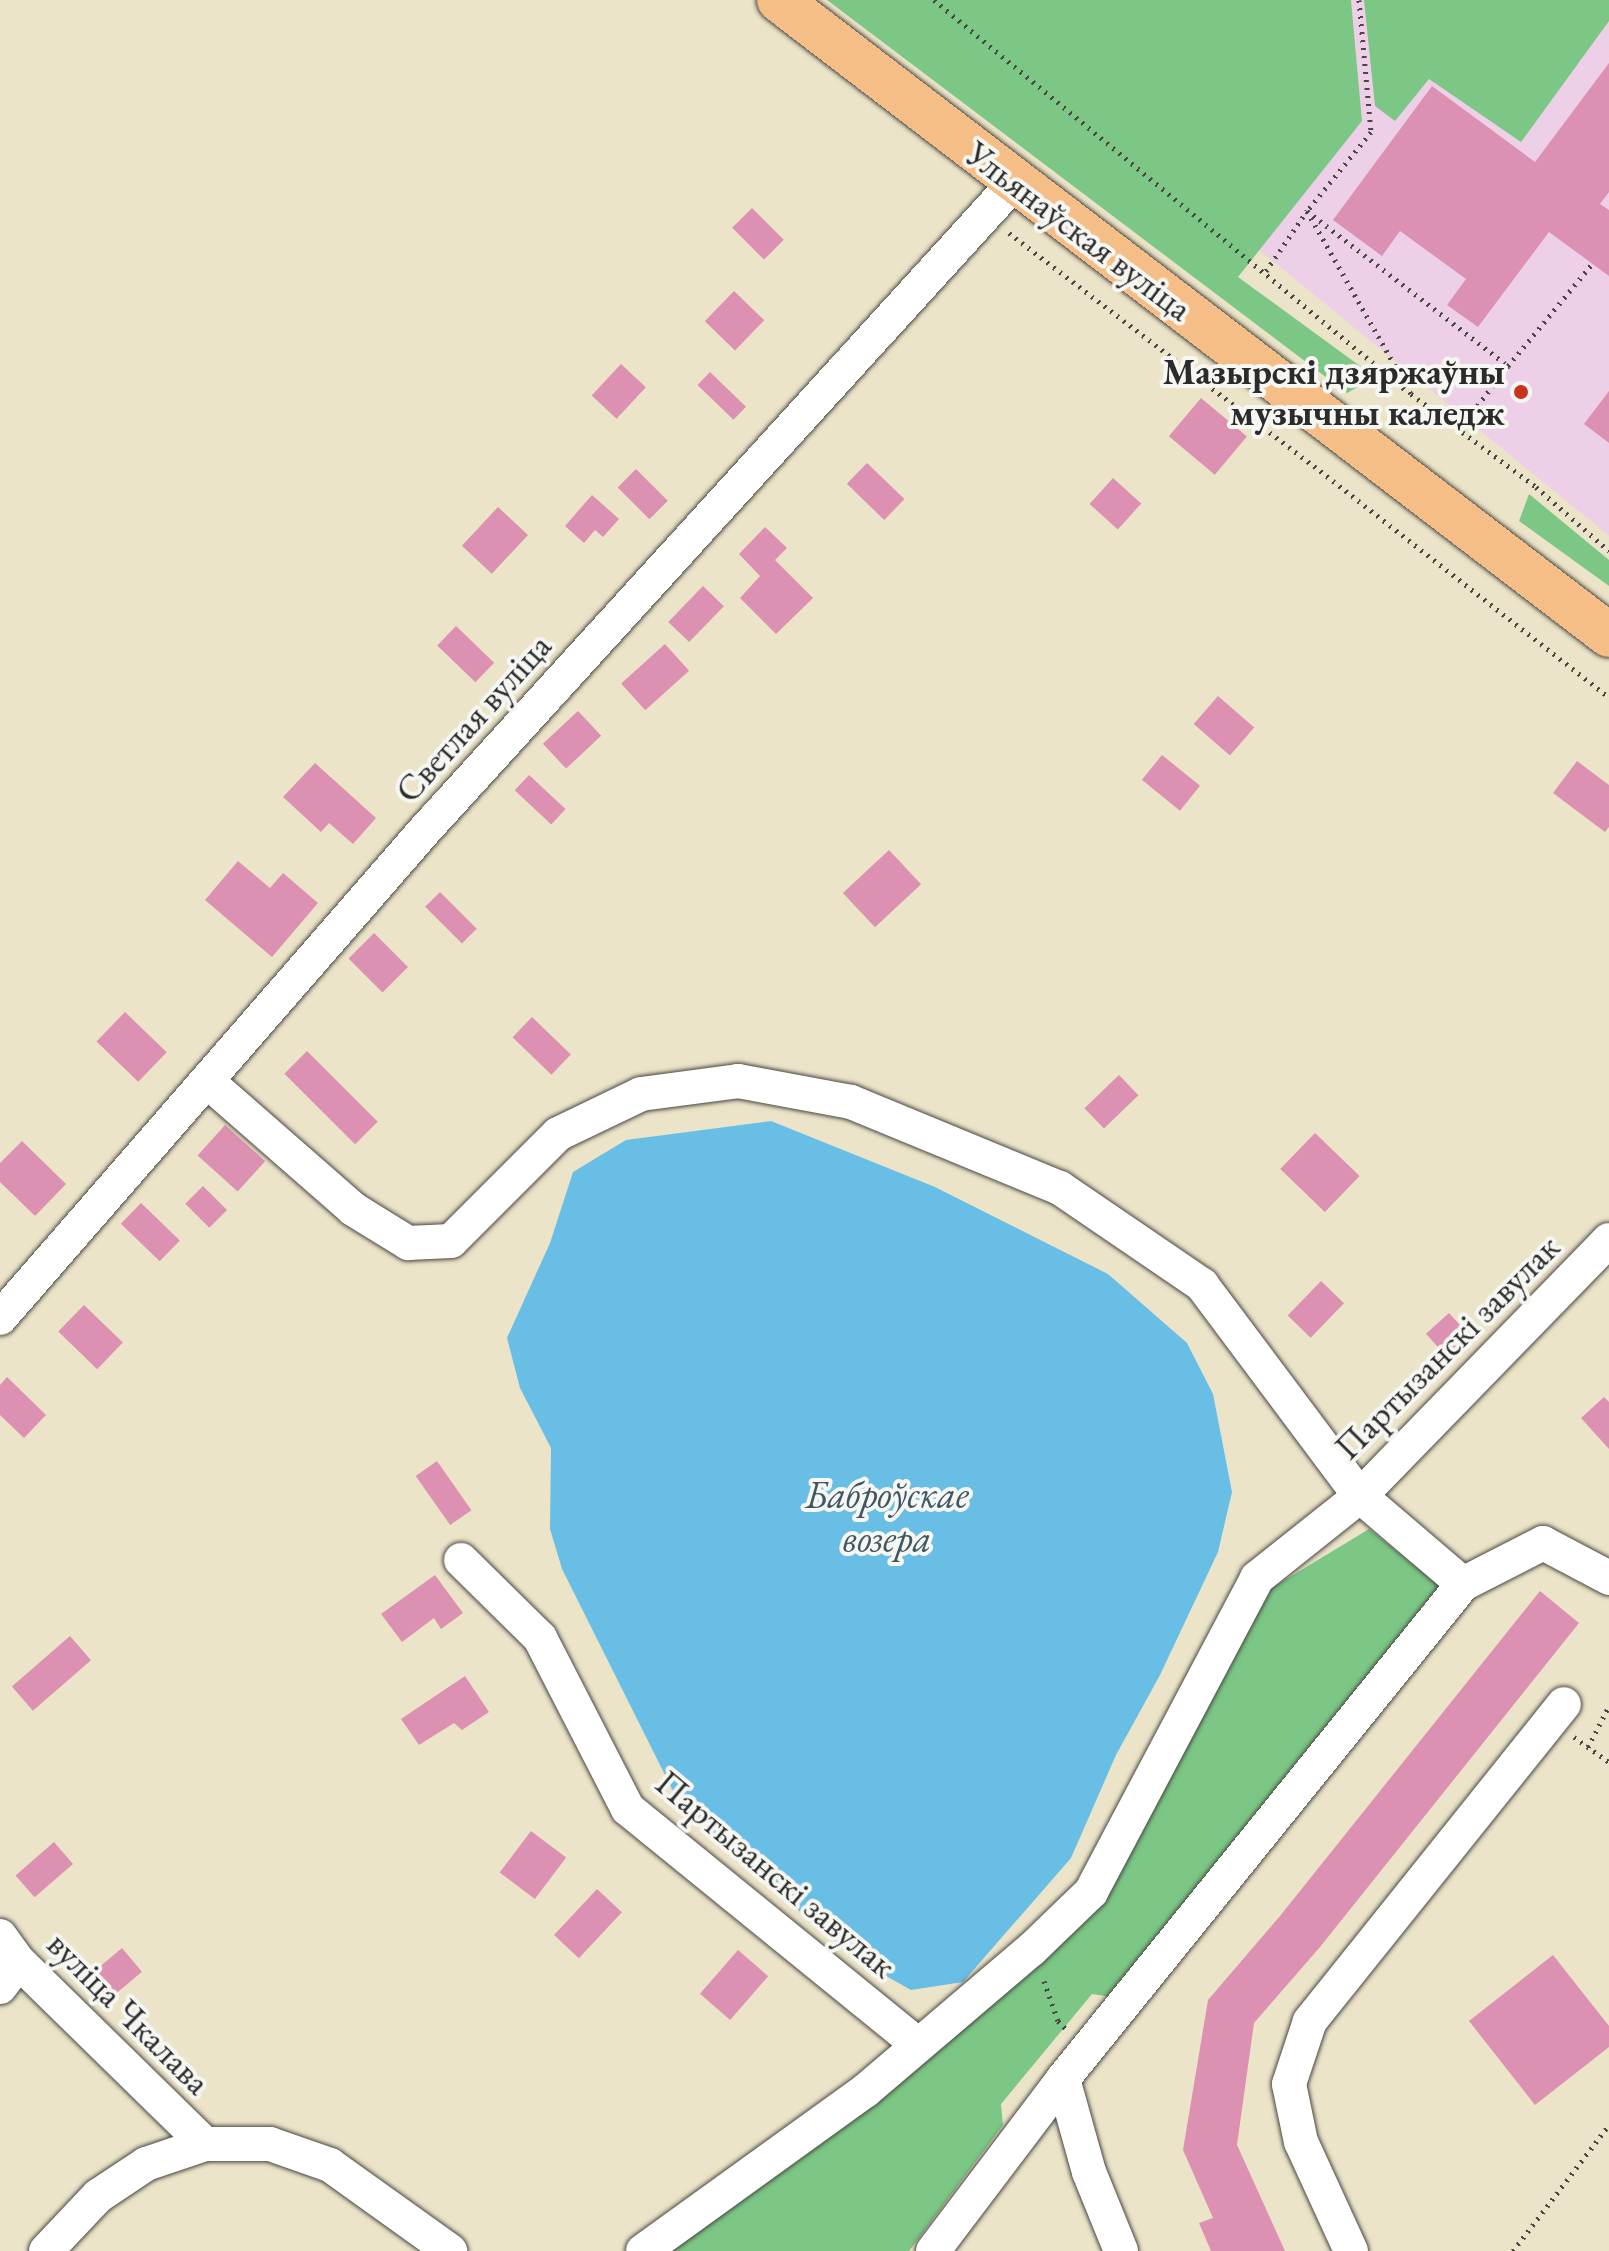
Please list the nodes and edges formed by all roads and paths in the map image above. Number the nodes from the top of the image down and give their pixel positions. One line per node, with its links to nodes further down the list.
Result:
1 (779, 0): 4 (main road, Ульянаўская вуліца)
2 (934, 0): 8 (path)
3 (1359, 0): 5 (path)
4 (1015, 182): 6 (street, Светлая вуліца); 13 (main road, Ульянаўская вуліца)
5 (1307, 211): 8 (path); 9 (path); 10 (path)
6 (985, 215): 14 (path); 15 (street, Светлая вуліца)
7 (1592, 264): 9 (path)
8 (1266, 271): 10 (path)
9 (1508, 366): 11 (path)
10 (1411, 394): 11 (path)
11 (1458, 431): 12 (path)
12 (1609, 551)
13 (1609, 635)
14 (1609, 697)
15 (207, 1081): 17 (street, Светлая вуліца); 18 (street, Партызанскі завулак)
16 (1609, 1240): 18 (street, Партызанскі завулак)
17 (0, 1318)
18 (1360, 1496): 21 (street); 26 (street)
19 (461, 1560): 28 (street, Партызанскі завулак)
20 (1609, 1578): 21 (street)
21 (1463, 1584): 29 (street)
22 (1609, 1706): 24 (path)
23 (1558, 1712): 24 (path); 38 (street)
24 (1588, 1747): 25 (path)
25 (1609, 1762)
26 (1032, 1949): 28 (street); 29 (path)
27 (6, 1962): 32 (street, вуліца Чкалава)
28 (917, 2044): 35 (street)
29 (1087, 2049): 30 (street)
30 (1063, 2079): 36 (street); 37 (street)
31 (1609, 2125): 39 (path)
32 (205, 2144): 33 (street); 34 (street)
33 (46, 2251)
34 (450, 2251)
35 (643, 2251)
36 (933, 2251)
37 (1121, 2251)
38 (1351, 2251)
39 (1513, 2251)

